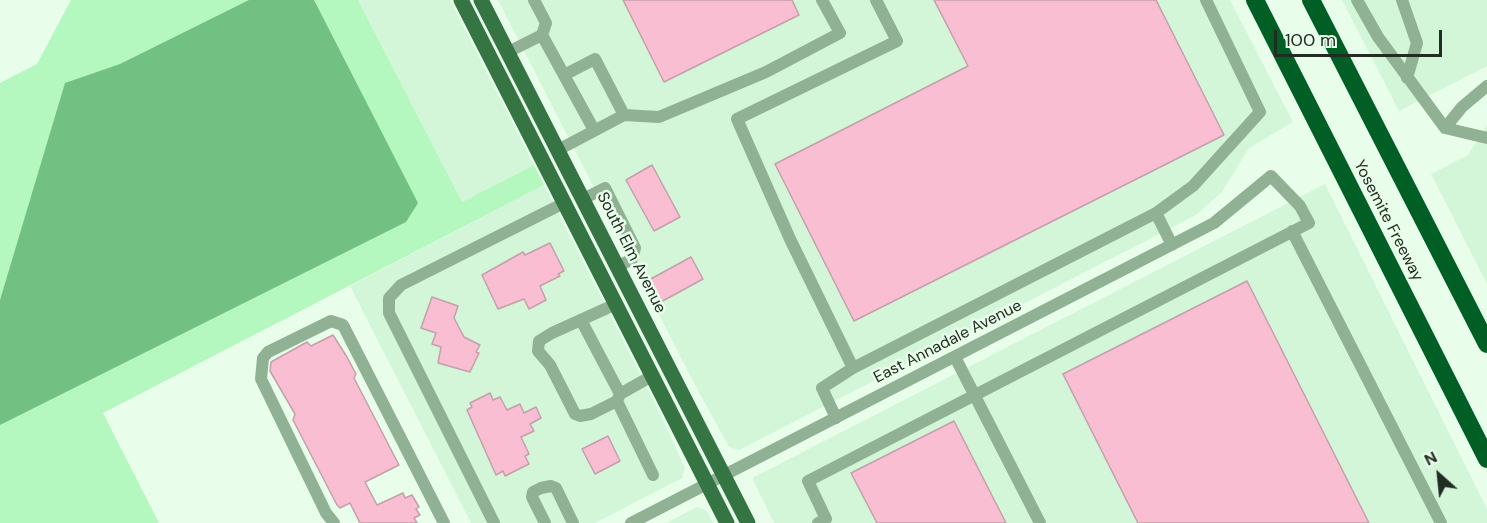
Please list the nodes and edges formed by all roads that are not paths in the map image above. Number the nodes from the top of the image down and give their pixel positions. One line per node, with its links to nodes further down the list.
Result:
1 (461, 0): 22 (main road)
2 (481, 0): 12 (main road, South Elm Avenue)
3 (534, 0): 11 (street)
4 (822, 0): 16 (street)
5 (876, 0): 31 (street)
6 (1206, 0): 23 (street)
7 (1255, 0): 36 (highway, Yosemite Freeway)
8 (1311, 0): 29 (highway, Yosemite Freeway)
9 (1357, 0): 14 (street)
10 (1402, 0): 14 (street)
11 (542, 34): 12 (street); 13 (street)
12 (508, 52): 20 (main road, South Elm Avenue)
13 (564, 75): 16 (street); 18 (street)
14 (1407, 78): 17 (street)
15 (1487, 86): 17 (street)
16 (624, 115): 18 (street)
17 (1445, 128): 19 (street)
18 (594, 130): 20 (street)
19 (1487, 138)
20 (558, 150): 21 (main road, South Elm Avenue)
21 (583, 199): 26 (main road, South Elm Avenue); 26 (street)
22 (564, 203): 27 (main road); 42 (street)
23 (1156, 213): 25 (street); 31 (street)
24 (1292, 231): 25 (street, East Annadale Avenue); 33 (street); 50 (street)
25 (1172, 245): 30 (street, East Annadale Avenue)
26 (617, 267): 38 (main road, South Elm Avenue)
27 (616, 304): 28 (street); 32 (main road)
28 (581, 320): 34 (street); 34 (street)
29 (1487, 344)
30 (955, 357): 33 (street); 35 (street, East Annadale Avenue)
31 (854, 368): 35 (street)
32 (652, 376): 34 (street); 39 (main road)
33 (975, 395): 48 (street); 49 (street)
34 (618, 398): 37 (street)
35 (836, 418): 38 (street, East Annadale Avenue)
36 (1487, 459)
37 (653, 475)
38 (723, 475): 39 (street, East Annadale Avenue); 47 (main road, South Elm Avenue)
39 (707, 483): 45 (street, East Annadale Avenue); 46 (main road)
40 (334, 523): 41 (street)
41 (444, 523)
42 (494, 523)
43 (545, 523): 44 (street)
44 (573, 523)
45 (631, 523)
46 (727, 523)
47 (748, 523)
48 (818, 523)
49 (1040, 523)
50 (1441, 523)

